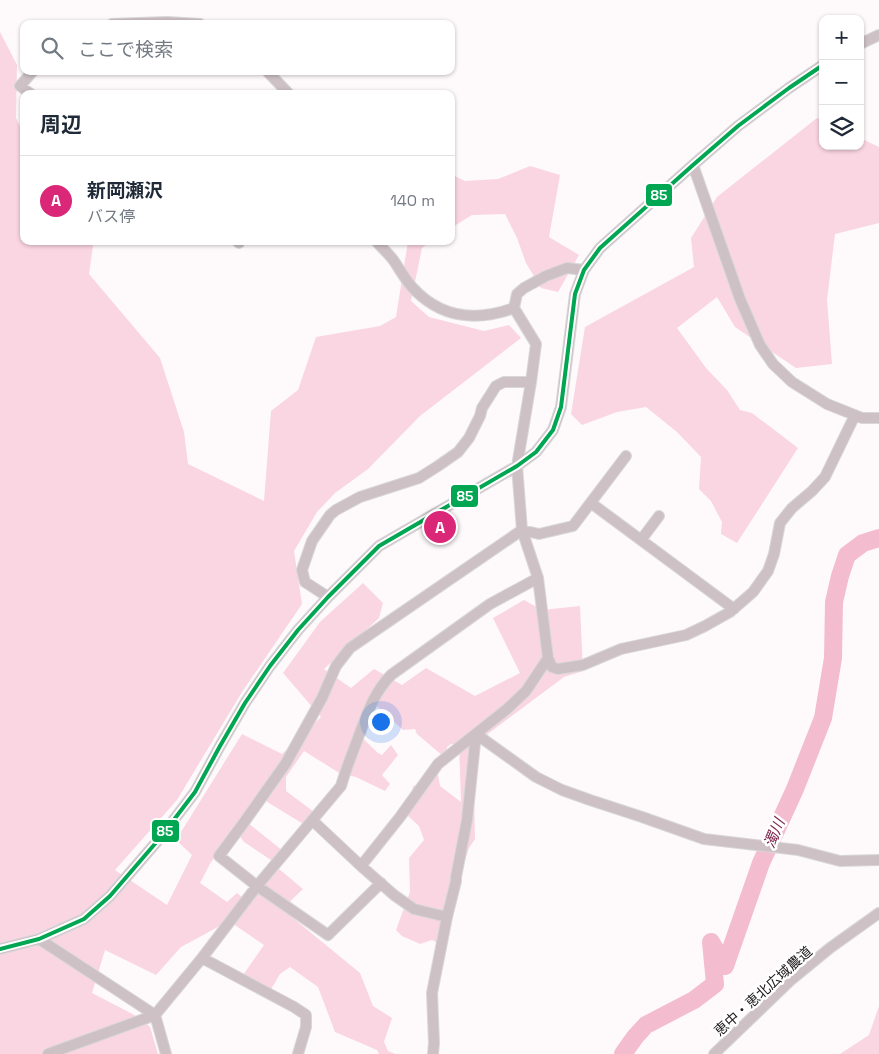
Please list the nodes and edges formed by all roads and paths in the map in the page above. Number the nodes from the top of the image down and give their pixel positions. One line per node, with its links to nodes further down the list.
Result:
1 (879, 35): 2 (street)
2 (864, 42)
3 (819, 69): 8 (street)
4 (30, 75): 6 (street)
5 (271, 75): 7 (street)
6 (26, 90)
7 (284, 90)
8 (693, 165): 10 (street); 13 (street)
9 (380, 245): 11 (street)
10 (584, 270): 11 (street); 16 (street)
11 (514, 308): 12 (street)
12 (531, 382): 16 (street); 22 (street)
13 (855, 415): 14 (street); 23 (street)
14 (879, 418)
15 (626, 456): 17 (street)
16 (517, 466): 19 (street); 22 (street)
17 (591, 503): 19 (street); 20 (street)
18 (659, 516): 20 (street)
19 (522, 530): 21 (street); 30 (street)
20 (641, 540): 23 (street)
21 (538, 578): 24 (street); 26 (street)
22 (328, 597): 33 (street)
23 (734, 609): 24 (street)
24 (548, 658): 25 (street)
25 (476, 734): 27 (street); 28 (street); 32 (street)
26 (312, 820): 28 (street); 30 (street)
27 (879, 860)
28 (361, 866): 29 (street)
29 (381, 883): 30 (street); 32 (street)
30 (257, 886): 35 (street)
31 (879, 913): 41 (street, 恵中・恵北広域農道)
32 (446, 917): 40 (street)
33 (39, 938): 34 (street); 36 (street)
34 (0, 949)
35 (202, 958): 36 (street); 39 (street)
36 (156, 1015): 37 (street); 38 (street)
37 (48, 1054)
38 (166, 1054)
39 (298, 1054)
40 (433, 1054)
41 (714, 1054)

